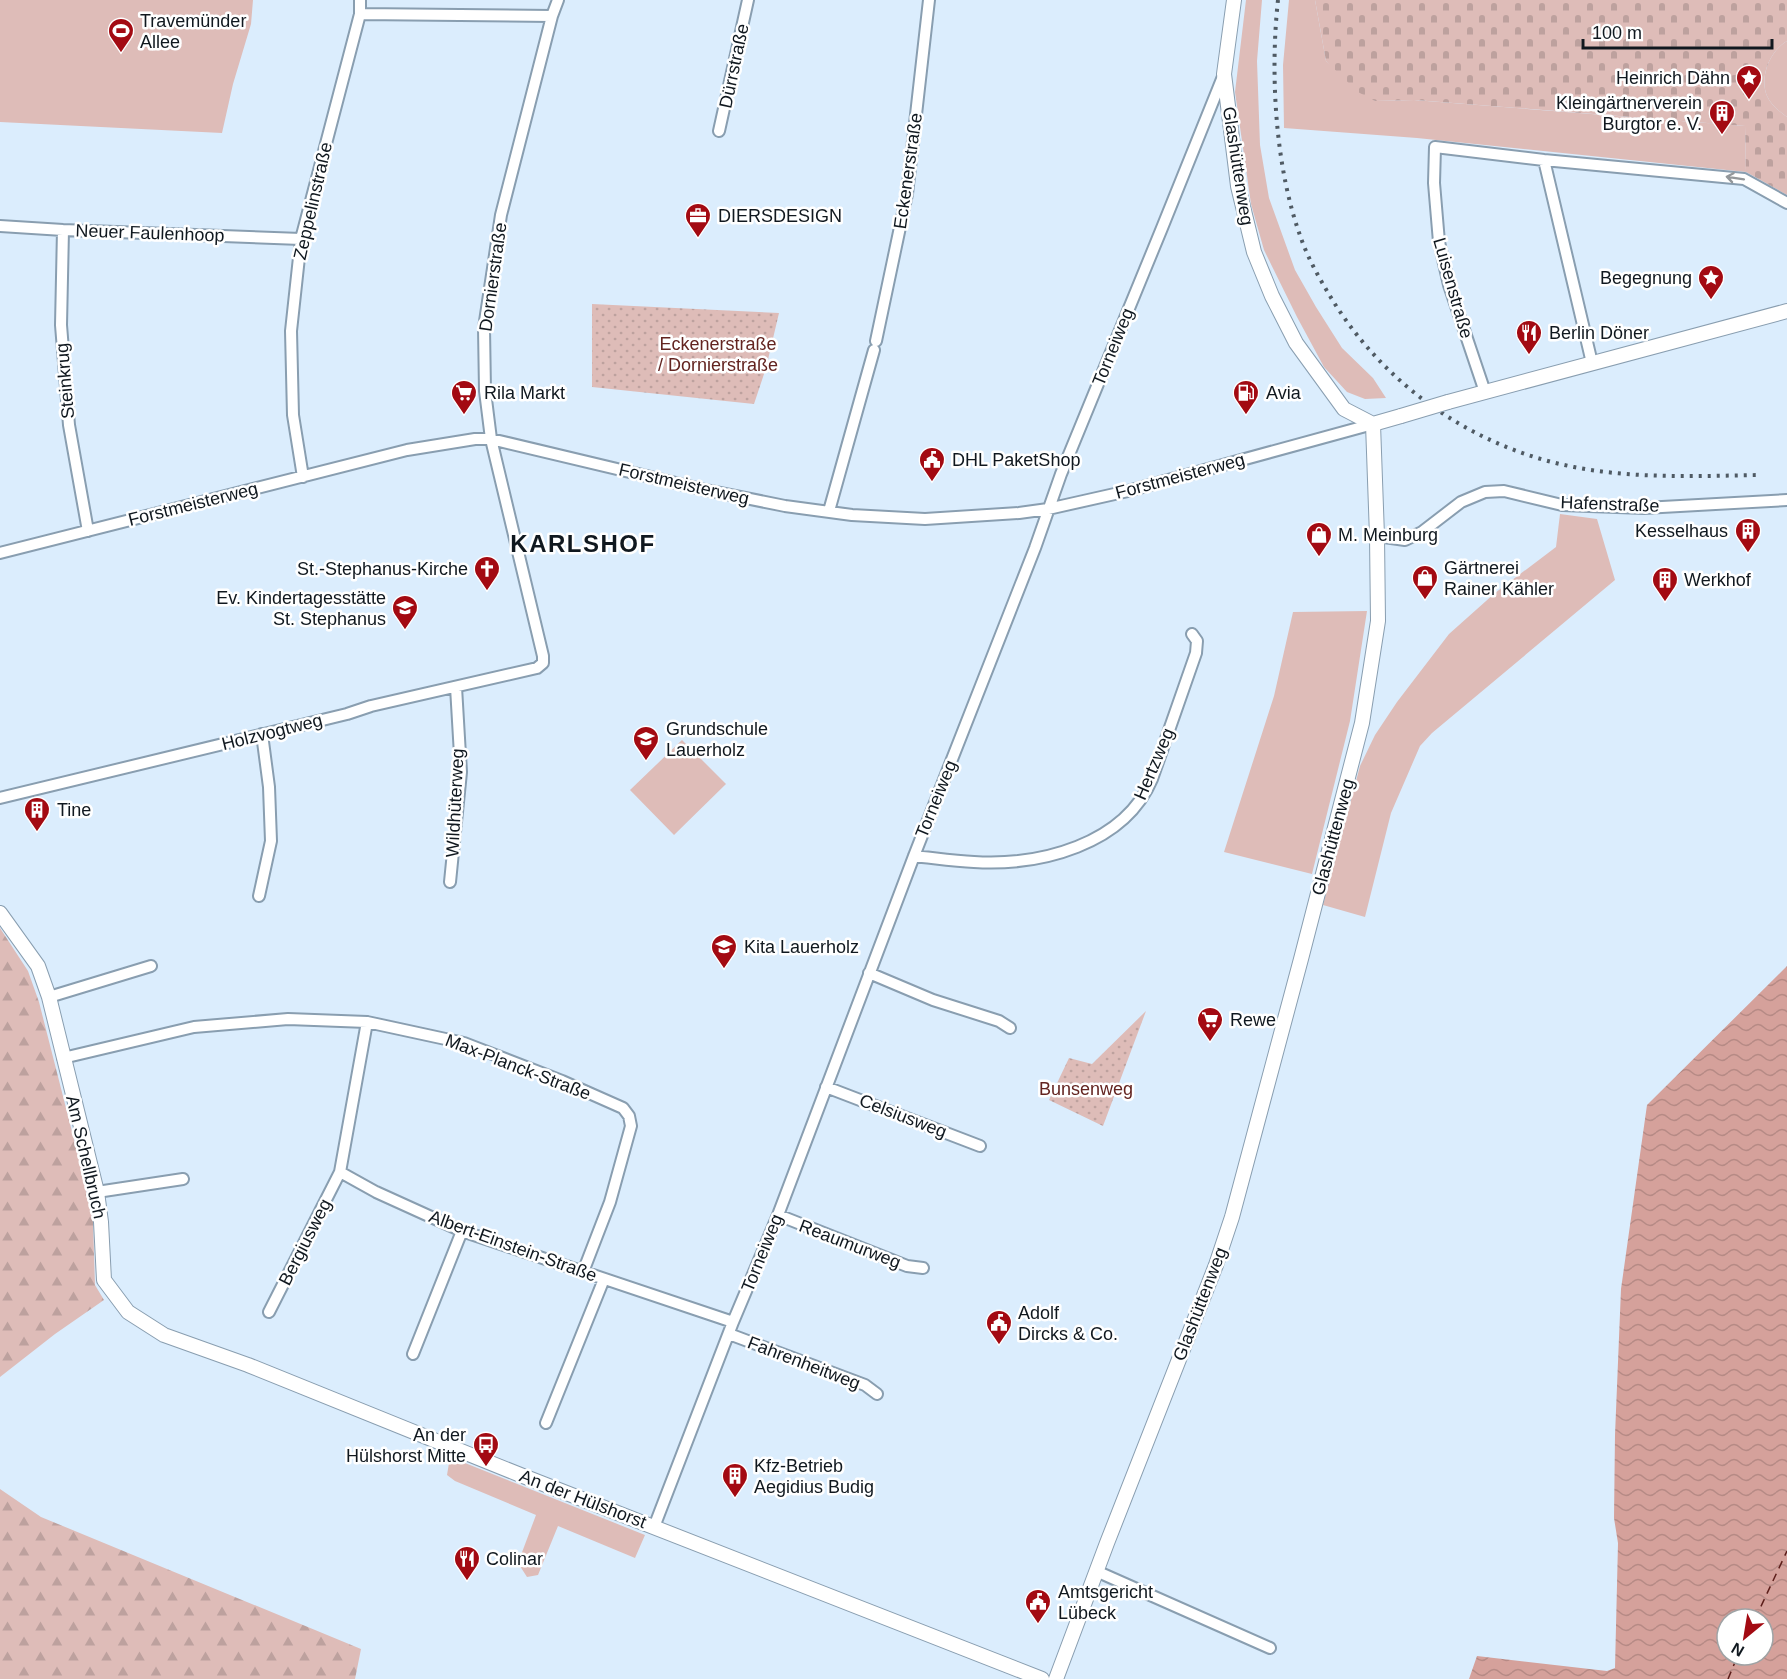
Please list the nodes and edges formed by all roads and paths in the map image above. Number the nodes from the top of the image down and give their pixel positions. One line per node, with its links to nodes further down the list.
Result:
1 (360, 0): 6 (street, Zeppelinstraße)
2 (558, 0): 7 (street, Dornierstraße)
3 (748, 0): 9 (street, Dürrstraße)
4 (929, 0): 23 (street, Eckenerstraße)
5 (1234, 0): 8 (street, Glashüttenweg)
6 (360, 14): 7 (street); 14 (street, Zeppelinstraße)
7 (552, 16): 19 (street, Dornierstraße)
8 (1224, 74): 18 (street, Glashüttenweg); 22 (street, Torneiweg)
9 (719, 131)
10 (1544, 160): 11 (street, Luisenstraße, one-way to 10); 16 (street); 17 (street, Luisenstraße)
11 (1787, 203)
12 (0, 226): 13 (street, Neuer Faulenhoop)
13 (63, 230): 14 (street, Neuer Faulenhoop); 24 (street, Steinkrug)
14 (301, 238): 20 (street, Zeppelinstraße)
15 (1787, 311): 16 (street)
16 (1592, 363): 17 (street)
17 (1485, 392): 18 (street, bridge)
18 (1373, 424): 22 (street, Forstmeisterweg); 25 (street, Glashüttenweg)
19 (491, 439): 20 (street, Forstmeisterweg); 23 (street, Forstmeisterweg); 28 (street, Dornierstraße)
20 (303, 477): 24 (street, Forstmeisterweg)
21 (1787, 500): 25 (street, Hafenstraße)
22 (1048, 509): 23 (street, Forstmeisterweg); 32 (street, Torneiweg)
23 (829, 511)
24 (88, 531): 26 (street, Forstmeisterweg)
25 (1377, 536): 60 (street, Glashüttenweg)
26 (0, 553)
27 (1192, 634): 32 (street, Hertzweg)
28 (543, 663): 29 (street, Holzvogtweg)
29 (456, 687): 30 (street, Holzvogtweg); 33 (street, Wildhüterweg)
30 (262, 734): 31 (street, Holzvogtweg); 34 (street)
31 (0, 798)
32 (914, 856): 37 (street, Torneiweg)
33 (450, 882)
34 (260, 896)
35 (0, 913): 38 (street, Am Schellbruch)
36 (151, 966): 38 (street)
37 (869, 973): 40 (street); 42 (street, Torneiweg)
38 (49, 997): 41 (street, Am Schellbruch)
39 (367, 1022): 41 (street, Max-Planck-Straße); 44 (street); 50 (street, Max-Planck-Straße)
40 (1010, 1028)
41 (63, 1058): 46 (street, Am Schellbruch)
42 (826, 1087): 43 (street, Celsiusweg); 47 (street, Torneiweg)
43 (980, 1146)
44 (340, 1172): 48 (street, Albert-Einstein-Straße); 53 (street, Bergiusweg)
45 (183, 1179): 46 (street)
46 (97, 1192): 52 (street, Am Schellbruch)
47 (778, 1215): 49 (street, Reaumurweg); 54 (street, Torneiweg)
48 (462, 1231): 50 (street, Albert-Einstein-Straße); 56 (street)
49 (922, 1268)
50 (583, 1272): 51 (street, Albert-Einstein-Straße)
51 (604, 1279): 54 (street, Albert-Einstein-Straße); 58 (street)
52 (128, 1312): 59 (street, An der Hülshorst)
53 (269, 1312)
54 (734, 1322): 55 (street, Torneiweg)
55 (729, 1334): 57 (street, Fahrenheitweg); 59 (street, Torneiweg)
56 (413, 1354)
57 (877, 1394)
58 (546, 1423)
59 (654, 1527): 62 (street, An der Hülshorst)
60 (1096, 1571): 61 (street); 63 (street, Glashüttenweg)
61 (1270, 1648)
62 (1042, 1679)
63 (1056, 1679)

